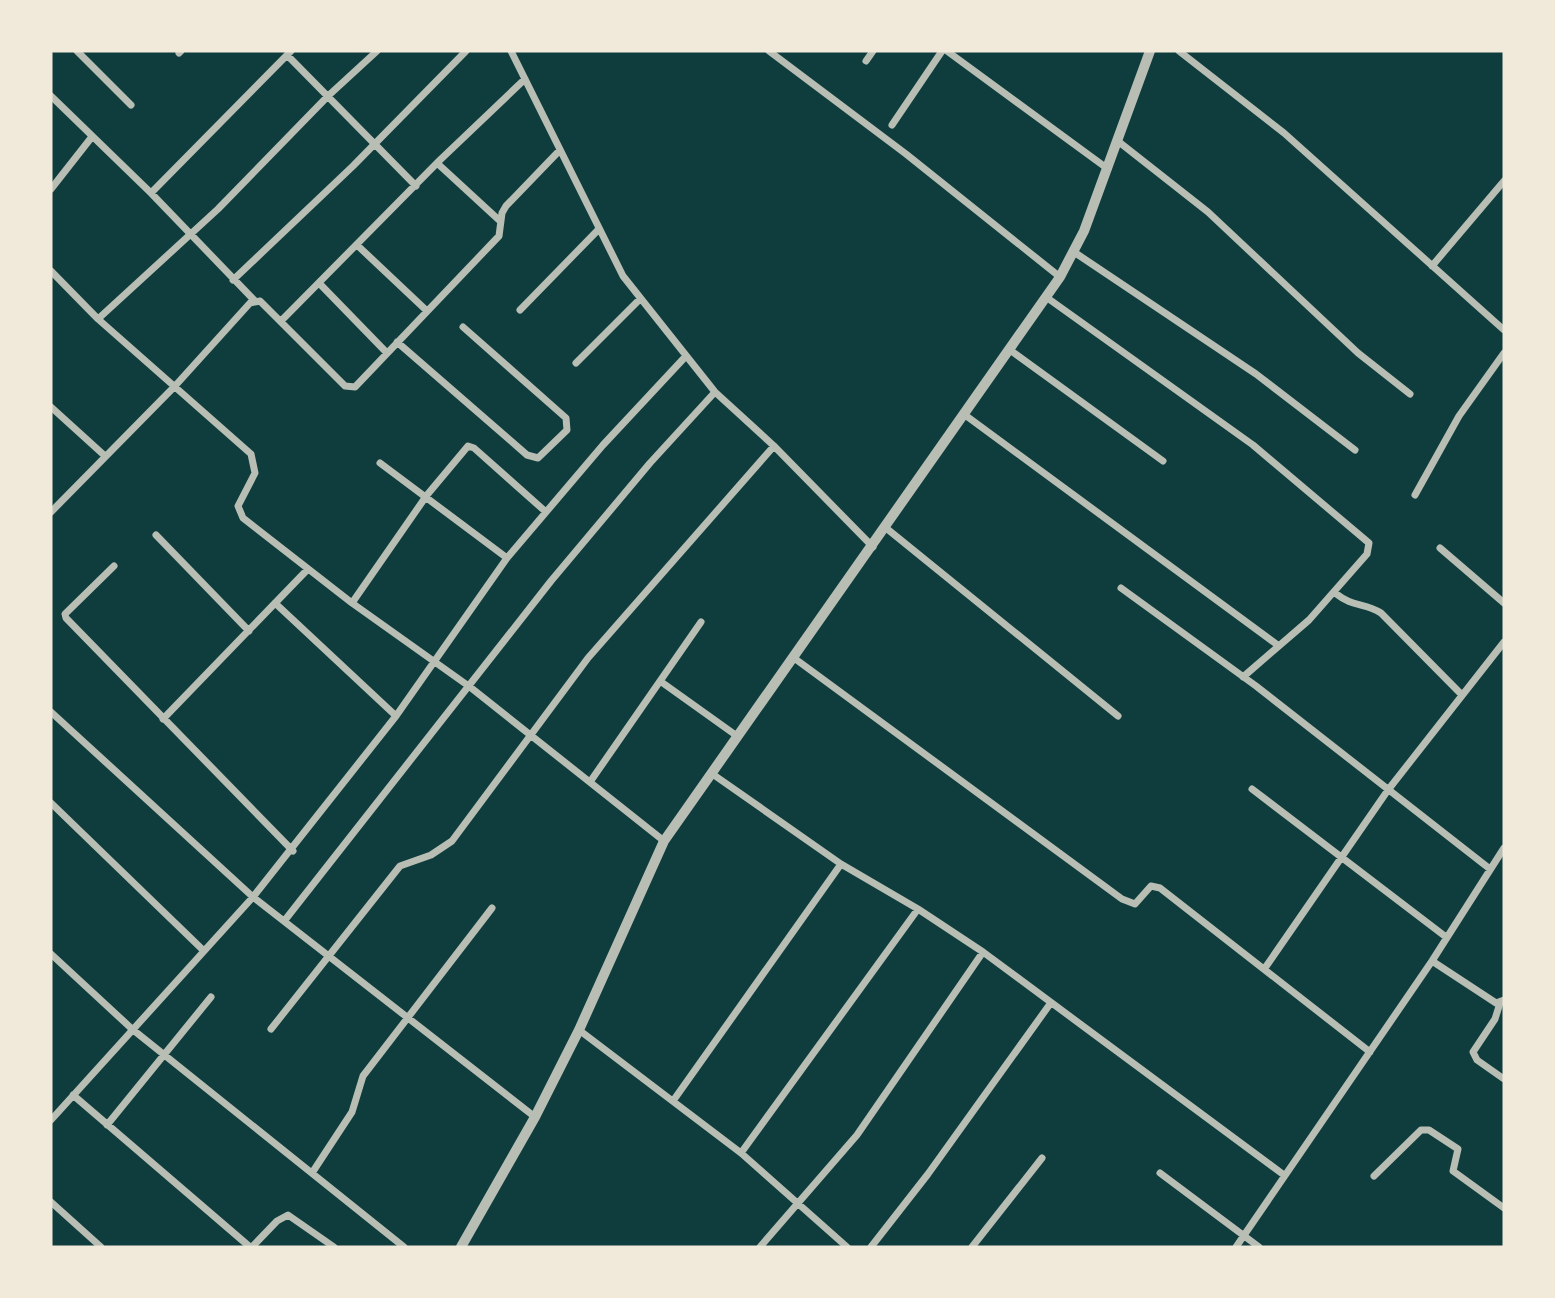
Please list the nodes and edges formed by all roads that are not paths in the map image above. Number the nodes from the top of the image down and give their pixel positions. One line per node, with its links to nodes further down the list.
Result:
1 (77, 51): 17 (street)
2 (377, 51): 16 (street)
3 (466, 51): 21 (street)
4 (512, 51): 14 (street)
5 (769, 51): 12 (street)
6 (784, 51): 12 (street)
7 (873, 51): 13 (street)
8 (945, 51): 18 (street); 24 (street)
9 (1150, 51): 20 (street)
10 (1179, 51): 34 (street)
11 (289, 53): 16 (street); 28 (street)
12 (779, 58): 36 (street)
13 (866, 61)
14 (525, 79): 22 (street); 23 (street)
15 (51, 96): 19 (street)
16 (328, 96): 21 (street); 31 (street)
17 (131, 105)
18 (892, 125)
19 (91, 138): 27 (street); 28 (street)
20 (1119, 142): 24 (street); 56 (street)
21 (375, 143): 26 (street); 37 (street)
22 (560, 150): 29 (street); 30 (street)
23 (437, 163): 26 (street); 29 (street)
24 (1108, 169): 33 (street)
25 (1504, 181): 34 (street)
26 (416, 186): 32 (street)
27 (51, 189)
28 (151, 192): 31 (street)
29 (500, 221): 43 (street)
30 (598, 230): 40 (street); 42 (street)
31 (188, 234): 37 (street); 44 (street)
32 (357, 245): 38 (street); 43 (street)
33 (1074, 252): 36 (street); 60 (street)
34 (1432, 266): 47 (street)
35 (51, 271): 44 (street)
36 (1059, 277): 39 (street)
37 (233, 280): 41 (street)
38 (319, 283): 45 (street); 50 (street)
39 (1046, 297): 49 (street); 76 (street)
40 (640, 299): 52 (street); 53 (street)
41 (255, 301): 45 (street); 54 (street)
42 (520, 310)
43 (427, 311): 48 (street)
44 (98, 319): 54 (street)
45 (281, 321): 50 (street)
46 (463, 327): 48 (street)
47 (1504, 330)
48 (397, 342): 50 (street)
49 (1010, 350): 58 (street); 62 (street)
50 (387, 353)
51 (1504, 353): 65 (street)
52 (686, 356): 55 (street); 67 (street)
53 (576, 363)
54 (175, 386): 61 (street); 74 (street)
55 (715, 393): 59 (street); 88 (street)
56 (1410, 394)
57 (51, 407): 61 (street)
58 (965, 415): 68 (street); 83 (street)
59 (774, 446): 70 (street); 94 (street)
60 (1356, 450)
61 (105, 456): 66 (street)
62 (1163, 461)
63 (380, 463): 64 (street)
64 (427, 495): 67 (street); 72 (street); 78 (street)
65 (1415, 495)
66 (51, 512)
67 (547, 512): 72 (street)
68 (886, 528): 70 (street); 92 (street)
69 (156, 535): 81 (street)
70 (873, 547): 84 (street)
71 (1440, 548): 79 (street)
72 (507, 558): 85 (street)
73 (114, 566): 93 (street)
74 (308, 569): 77 (street); 78 (street)
75 (1121, 588): 86 (street)
76 (1335, 593): 83 (street); 89 (street)
77 (275, 603): 81 (street); 91 (street)
78 (352, 603): 85 (street)
79 (1504, 603)
80 (701, 622): 87 (street)
81 (249, 631): 93 (street)
82 (1504, 642): 89 (street)
83 (1279, 646): 86 (street)
84 (793, 658): 95 (street); 117 (street)
85 (434, 662): 88 (street); 91 (street)
86 (1243, 677): 99 (street)
87 (660, 681): 95 (street); 97 (street)
88 (470, 687): 94 (street); 110 (street)
89 (1462, 695): 99 (street)
90 (51, 712): 107 (street)
91 (396, 716): 103 (street)
92 (1118, 716)
93 (163, 719): 103 (street)
94 (530, 735): 97 (street); 115 (street)
95 (737, 736): 96 (street)
96 (711, 773): 101 (street); 105 (street)
97 (590, 782): 101 (street)
98 (1252, 789): 104 (street)
99 (1388, 790): 104 (street); 106 (street)
100 (51, 803): 112 (street)
101 (664, 841): 124 (street)
102 (1504, 848): 106 (street)
103 (293, 851): 107 (street)
104 (1340, 859): 111 (street); 117 (street)
105 (841, 864): 109 (street); 129 (street)
106 (1490, 869): 111 (street)
107 (253, 897): 110 (street); 112 (street)
108 (492, 908): 121 (street)
109 (918, 909): 113 (street); 133 (street)
110 (285, 920): 115 (street)
111 (1446, 937): 116 (street)
112 (204, 951): 123 (street)
113 (984, 952): 120 (street); 140 (street)
114 (51, 954): 123 (street)
115 (330, 955): 121 (street); 122 (street)
116 (1432, 961): 119 (street); 125 (street)
117 (1265, 968): 125 (street)
118 (211, 997): 126 (street)
119 (1502, 1001): 127 (street)
120 (1050, 1004): 137 (street); 150 (street)
121 (407, 1018): 130 (street); 135 (street)
122 (271, 1028)
123 (132, 1029): 126 (street); 128 (street)
124 (579, 1030): 129 (street); 130 (street)
125 (1370, 1052): 137 (street)
126 (163, 1054): 132 (street); 135 (street)
127 (1504, 1079)
128 (73, 1095): 131 (street); 132 (street)
129 (673, 1101): 133 (street)
130 (535, 1118): 147 (street)
131 (51, 1120)
132 (107, 1125): 144 (street)
133 (741, 1153): 140 (street)
134 (1042, 1158): 151 (street)
135 (312, 1173): 146 (street)
136 (1160, 1173): 142 (street)
137 (1284, 1175): 142 (street)
138 (1374, 1175): 141 (street)
139 (51, 1202): 143 (street)
140 (799, 1203): 148 (street); 149 (street)
141 (1504, 1208)
142 (1243, 1237): 152 (street); 153 (street)
143 (101, 1247)
144 (251, 1247): 145 (street)
145 (334, 1247)
146 (404, 1247)
147 (461, 1247)
148 (760, 1247)
149 (847, 1247)
150 (870, 1247)
151 (972, 1247)
152 (1236, 1247)
153 (1259, 1247)

